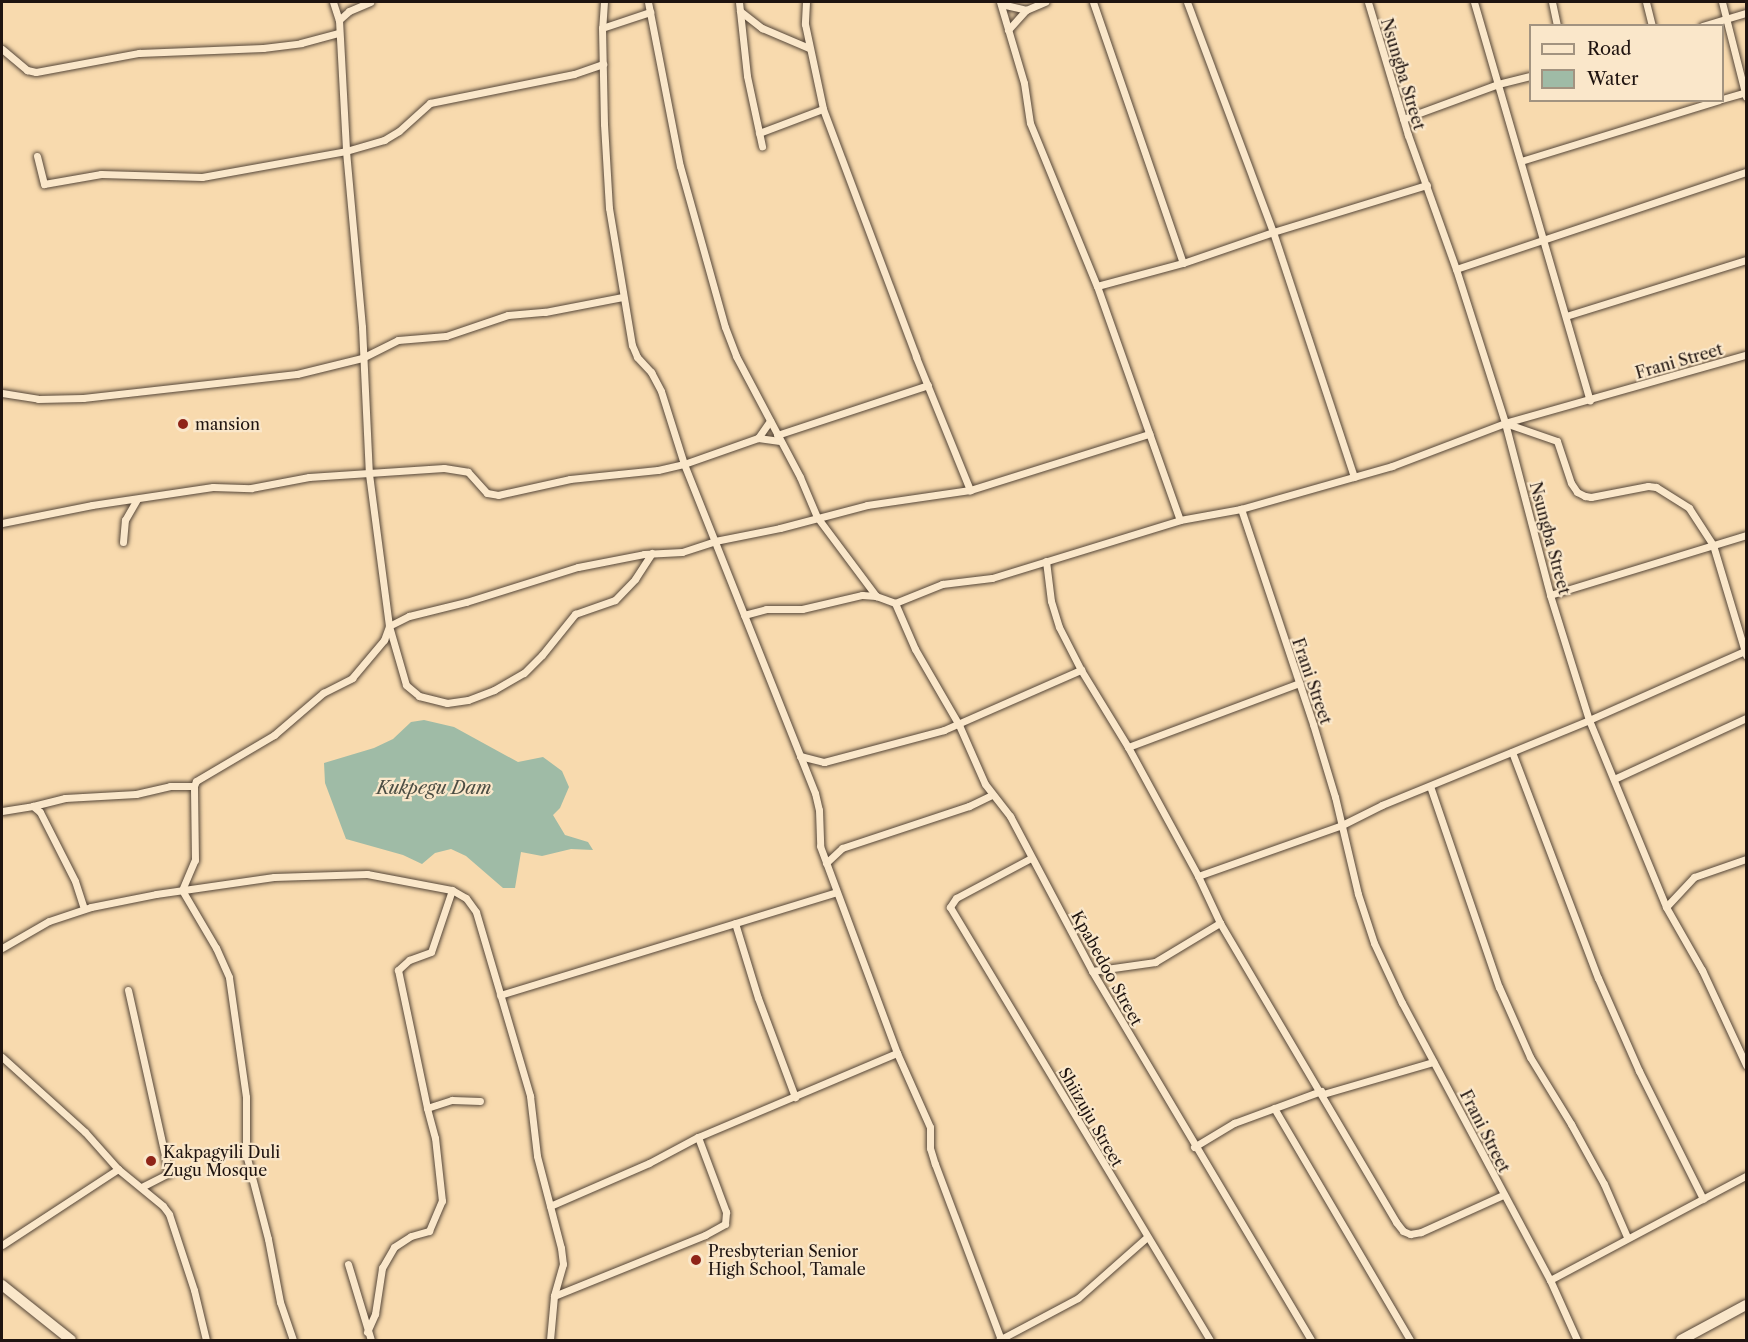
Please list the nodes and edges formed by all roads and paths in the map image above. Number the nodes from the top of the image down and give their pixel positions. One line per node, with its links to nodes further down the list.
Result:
1 (333, 2): 21 (street)
2 (370, 2): 21 (street)
3 (604, 2): 25 (street)
4 (648, 2): 18 (street)
5 (739, 2): 17 (street)
6 (806, 2): 28 (street)
7 (1045, 2): 16 (street)
8 (1093, 2): 48 (street)
9 (1187, 2): 45 (street)
10 (1368, 2): 37 (street, Nsungba Street)
11 (1474, 2): 32 (street)
12 (1552, 2): 22 (street)
13 (1646, 2): 23 (street)
14 (1722, 2): 20 (street)
15 (1000, 3): 16 (street); 26 (street)
16 (1026, 10): 26 (street)
17 (740, 11): 28 (street); 38 (street)
18 (650, 12): 25 (street); 58 (street)
19 (1746, 13): 20 (street)
20 (1724, 19): 24 (street); 33 (street)
21 (339, 20): 27 (street)
22 (1557, 24)
23 (1652, 24)
24 (1708, 24)
25 (602, 28): 30 (street)
26 (1008, 30): 50 (street)
27 (339, 33): 29 (street); 40 (street)
28 (809, 48): 36 (street)
29 (2, 49)
30 (603, 64): 40 (street); 51 (street)
31 (1529, 76): 32 (street)
32 (1498, 84): 37 (street); 42 (street)
33 (1746, 94): 34 (street)
34 (1724, 99)
35 (1714, 102): 42 (street)
36 (823, 109): 38 (street); 55 (street)
37 (1403, 119): 44 (street, Nsungba Street)
38 (759, 133): 39 (street)
39 (762, 146)
40 (346, 151): 41 (street); 54 (street)
41 (37, 156)
42 (1521, 161): 46 (street)
43 (1746, 172): 46 (street)
44 (1427, 185): 45 (street); 49 (street, Nsungba Street)
45 (1273, 232): 48 (street); 65 (street)
46 (1544, 238): 49 (street); 52 (street)
47 (1746, 260): 52 (street)
48 (1184, 263): 50 (street)
49 (1456, 269): 59 (street, Nsungba Street)
50 (1097, 286): 60 (street)
51 (623, 297): 54 (street); 63 (street)
52 (1566, 316): 57 (street)
53 (1746, 355): 57 (street, Frani Street)
54 (362, 358): 56 (street); 64 (street)
55 (928, 385): 62 (street); 66 (street)
56 (2, 393)
57 (1590, 400): 59 (street, Frani Street)
58 (770, 422): 61 (street); 62 (street)
59 (1505, 423): 65 (street, Frani Street); 75 (street); 78 (street, Nsungba Street)
60 (1149, 434): 66 (street); 70 (street)
61 (758, 438): 62 (street); 63 (street)
62 (778, 438): 69 (street)
63 (684, 464): 64 (street); 73 (street)
64 (369, 474): 67 (street); 82 (street)
65 (1354, 477): 68 (street, Frani Street)
66 (970, 490): 69 (street)
67 (137, 498): 71 (street); 74 (street)
68 (1241, 509): 70 (street); 85 (street, Frani Street)
69 (817, 517): 73 (street); 79 (street)
70 (1180, 520): 77 (street)
71 (2, 524)
72 (1746, 535): 75 (street)
73 (716, 541): 76 (street); 81 (street)
74 (123, 542)
75 (1713, 545): 78 (street); 83 (street)
76 (652, 554): 82 (street); 82 (street)
77 (1046, 561): 80 (street); 84 (street)
78 (1550, 595): 87 (street, Nsungba Street)
79 (876, 596): 80 (street); 81 (street)
80 (895, 603): 88 (street, Kpabedoo Street)
81 (744, 615): 91 (street)
82 (389, 626): 93 (street)
83 (1746, 653): 87 (street)
84 (1081, 670): 88 (street); 89 (street)
85 (1299, 683): 89 (street); 98 (street, Frani Street)
86 (1746, 718): 92 (street)
87 (1590, 720): 90 (street); 92 (street, Nsungba Street)
88 (959, 725): 91 (street); 95 (street, Kpabedoo Street)
89 (1128, 747): 102 (street)
90 (1512, 752): 94 (street); 129 (street)
91 (800, 756): 101 (street)
92 (1614, 779): 106 (street, Nsungba Street)
93 (194, 786): 96 (street); 103 (street)
94 (1430, 786): 98 (street); 132 (street)
95 (992, 795): 99 (street, Kpabedoo Street); 101 (street)
96 (33, 806): 97 (street); 107 (street)
97 (2, 811)
98 (1342, 825): 102 (street); 116 (street, Frani Street)
99 (1031, 858): 111 (street, Kpabedoo Street); 131 (street, Shiizuju Street)
100 (1746, 859): 106 (street)
101 (826, 863): 105 (street)
102 (1198, 876): 109 (street)
103 (182, 890): 104 (street); 107 (street); 143 (street)
104 (452, 890): 113 (street); 121 (street)
105 (836, 892): 108 (street); 114 (street)
106 (1666, 907): 117 (street, Nsungba Street)
107 (84, 909): 110 (street)
108 (735, 923): 113 (street); 119 (street)
109 (1220, 923): 111 (street); 118 (street)
110 (2, 948)
111 (1092, 971): 124 (street, Kpabedoo Street)
112 (128, 990): 127 (street)
113 (500, 995): 130 (street)
114 (897, 1053): 119 (street); 140 (street)
115 (2, 1056): 125 (street)
116 (1433, 1062): 118 (street); 128 (street, Frani Street)
117 (1746, 1065)
118 (1322, 1093): 122 (street); 128 (street)
119 (795, 1098): 123 (street)
120 (480, 1101): 121 (street)
121 (427, 1108): 139 (street)
122 (1274, 1108): 124 (street); 148 (street)
123 (698, 1137): 130 (street); 137 (street)
124 (1194, 1147): 147 (street, Kpabedoo Street)
125 (118, 1169): 127 (street); 133 (street)
126 (1746, 1176): 129 (street)
127 (142, 1188): 142 (street)
128 (1503, 1195): 135 (street, Frani Street)
129 (1703, 1199): 132 (street)
130 (550, 1206): 137 (street)
131 (1147, 1237): 140 (street); 146 (street, Shiizuju Street)
132 (1627, 1237): 135 (street)
133 (2, 1245)
134 (348, 1264): 139 (street)
135 (1550, 1280): 149 (street, Frani Street)
136 (2, 1285): 141 (street)
137 (554, 1296): 145 (street)
138 (1746, 1305): 150 (street)
139 (367, 1332): 144 (street)
140 (1000, 1340)
141 (71, 1341)
142 (206, 1341)
143 (293, 1341)
144 (371, 1341)
145 (550, 1341)
146 (1210, 1341)
147 (1311, 1341)
148 (1410, 1341)
149 (1577, 1341)
150 (1681, 1341)

